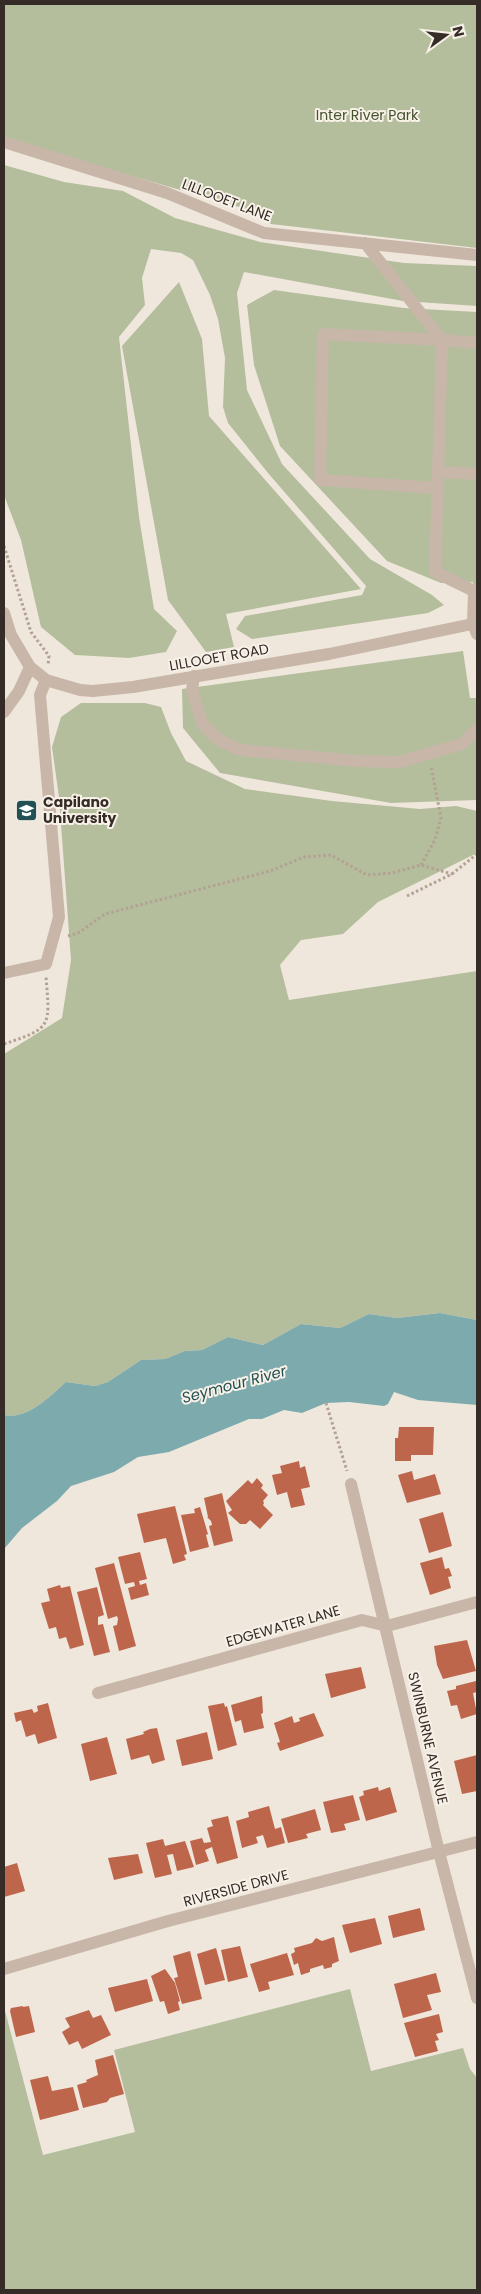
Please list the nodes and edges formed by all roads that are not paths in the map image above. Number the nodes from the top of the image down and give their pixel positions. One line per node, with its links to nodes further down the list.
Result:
1 (4, 142): 2 (street, LILLOOET LANE)
2 (365, 243): 3 (street, LILLOOET LANE); 4 (street)
3 (477, 255)
4 (442, 340): 5 (street); 6 (street); 8 (street)
5 (477, 343)
6 (438, 472): 7 (street); 8 (street)
7 (477, 474)
8 (437, 488): 10 (street)
9 (4, 613): 11 (street, LILLOOET ROAD)
10 (476, 627): 12 (street, LILLOOET ROAD)
11 (30, 667): 13 (street, LILLOOET ROAD); 14 (street)
12 (194, 676): 13 (street, LILLOOET ROAD); 15 (street)
13 (46, 680): 16 (street)
14 (4, 712)
15 (477, 729)
16 (4, 973)
17 (351, 1484): 19 (street, SWINBURNE AVENUE)
18 (477, 1602): 19 (street, EDGEWATER LANE)
19 (386, 1626): 20 (street, EDGEWATER LANE); 22 (street, SWINBURNE AVENUE)
20 (98, 1693)
21 (477, 1842): 22 (street, RIVERSIDE DRIVE)
22 (439, 1852): 23 (street, RIVERSIDE DRIVE); 24 (street, SWINBURNE AVENUE)
23 (4, 1969)
24 (477, 1998)

